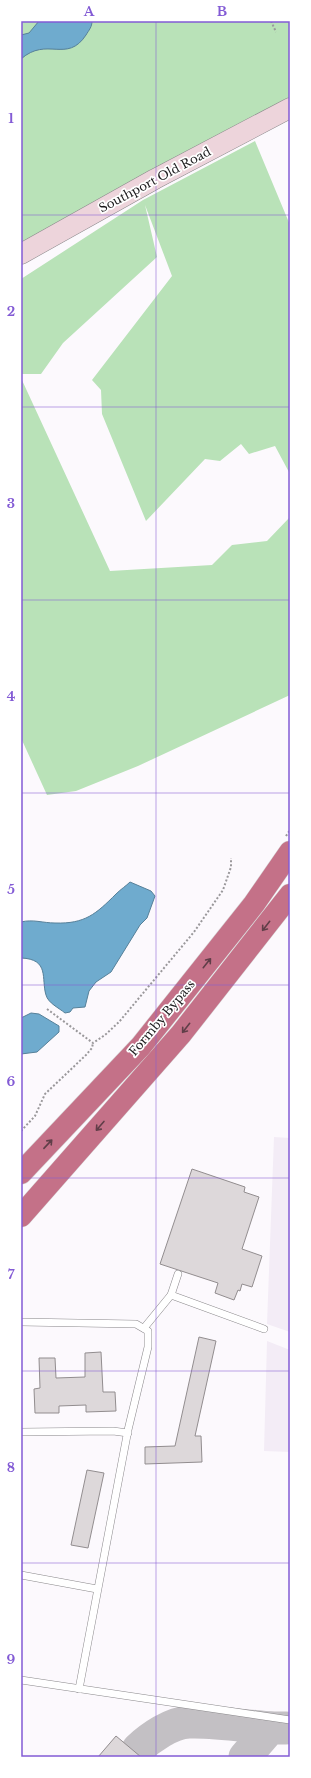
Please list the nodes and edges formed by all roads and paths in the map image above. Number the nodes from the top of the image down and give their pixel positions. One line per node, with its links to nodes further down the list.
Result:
1 (271, 21): 2 (path)
2 (276, 32)
3 (290, 108): 4 (street, Southport Old Road)
4 (21, 254)
5 (290, 852): 11 (highway, Formby Bypass, one-way to 5)
6 (231, 858): 9 (path)
7 (290, 895): 12 (highway, Formby Bypass, one-way to 12)
8 (47, 1009): 9 (path)
9 (93, 1043): 10 (path)
10 (21, 1131)
11 (21, 1173)
12 (21, 1216)
13 (178, 1274): 14 (lane)
14 (171, 1295): 16 (lane); 17 (lane)
15 (21, 1322): 16 (lane)
16 (144, 1328): 19 (lane)
17 (264, 1329)
18 (21, 1432): 19 (lane)
19 (128, 1433): 21 (lane)
20 (21, 1575): 21 (lane)
21 (97, 1589): 23 (lane)
22 (21, 1680): 23 (lane)
23 (79, 1689): 24 (lane)
24 (290, 1720)

